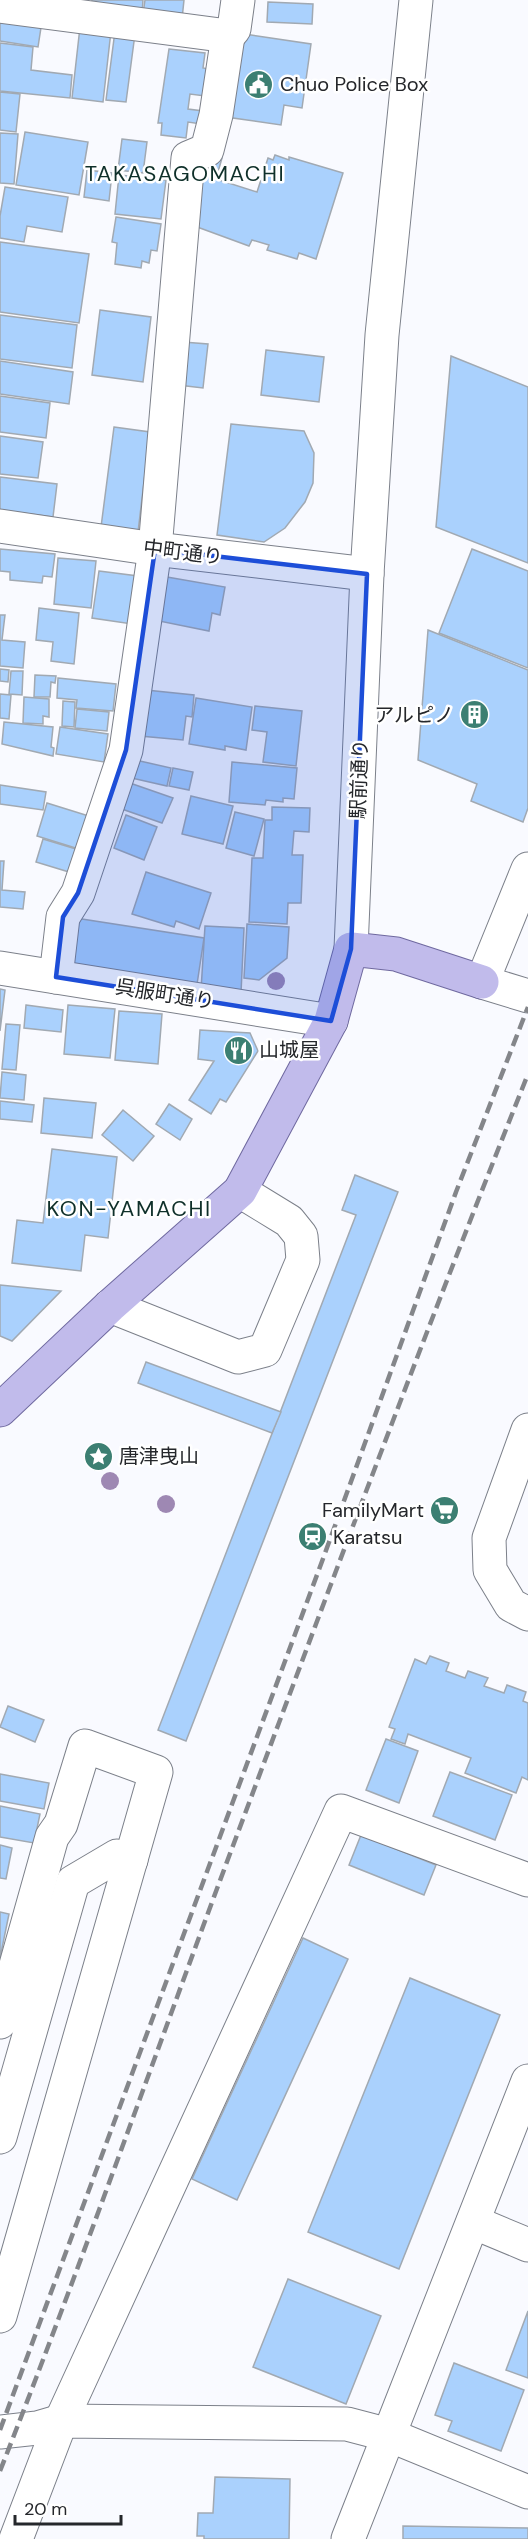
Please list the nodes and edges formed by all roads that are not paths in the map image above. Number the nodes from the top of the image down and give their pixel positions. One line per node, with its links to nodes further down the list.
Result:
1 (238, 0): 4 (street)
2 (416, 0): 7 (street, 駅前通り)
3 (0, 6): 4 (street)
4 (228, 36): 6 (street)
5 (0, 526): 6 (street, 中町通り)
6 (154, 549): 7 (street, 中町通り); 11 (street)
7 (367, 574): 9 (street, 駅前通り)
8 (528, 868): 12 (street)
9 (351, 949): 12 (main road); 14 (main road)
10 (0, 968): 11 (street, 呉服町通り)
11 (56, 977): 14 (street, 呉服町通り)
12 (482, 982): 13 (street)
13 (528, 996)
14 (331, 1021): 15 (main road)
15 (240, 1191): 16 (main road); 16 (street)
16 (110, 1306): 17 (main road)
17 (0, 1410)
18 (528, 1430): 19 (street)
19 (528, 1614)
20 (130, 1860): 22 (street); 24 (street); 27 (street)
21 (528, 1880): 28 (street)
22 (0, 2022)
23 (528, 2081): 25 (street)
24 (0, 2138)
25 (473, 2222): 26 (street); 30 (street)
26 (528, 2245)
27 (0, 2316)
28 (61, 2421): 29 (street); 30 (street); 32 (street)
29 (0, 2432)
30 (389, 2435): 31 (street); 33 (street)
31 (528, 2492)
32 (16, 2539)
33 (348, 2539)

